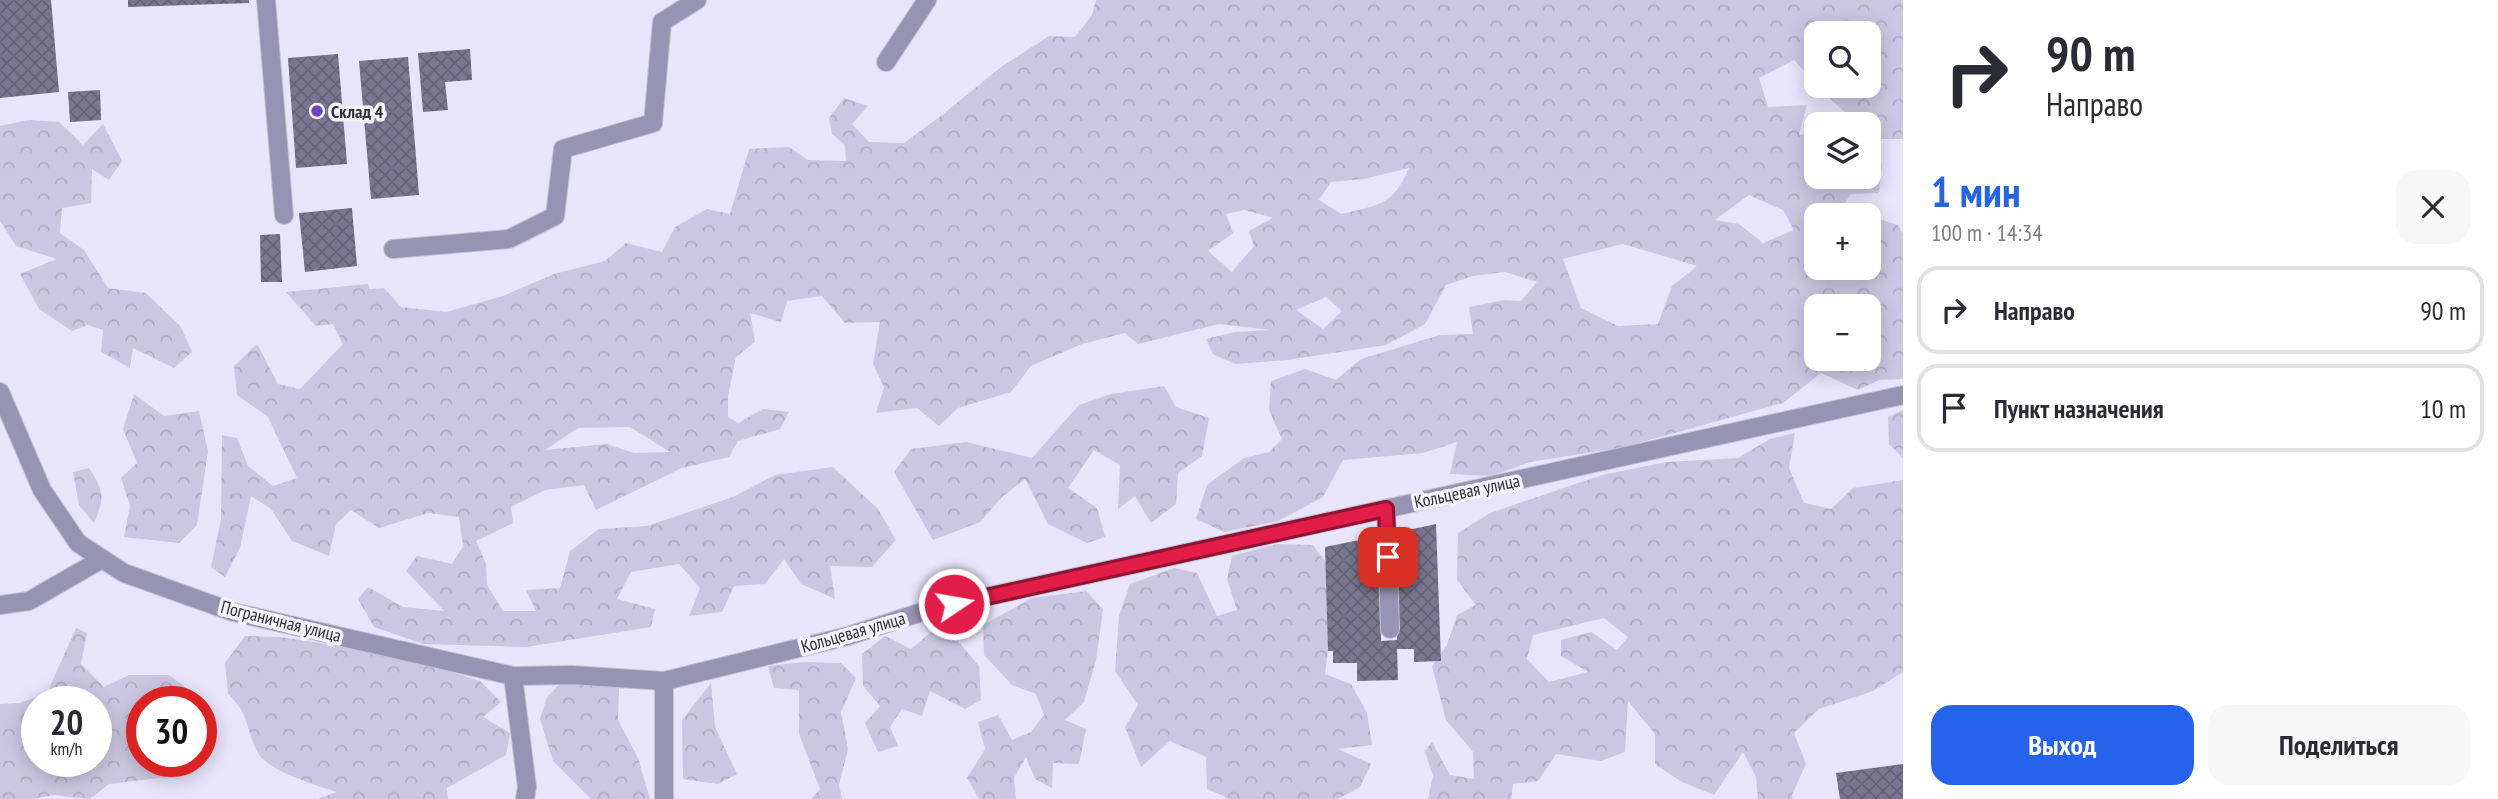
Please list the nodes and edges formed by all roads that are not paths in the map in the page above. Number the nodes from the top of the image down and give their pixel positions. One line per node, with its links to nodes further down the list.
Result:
1 (266, 0): 5 (street)
2 (697, 0): 6 (street)
3 (927, 0): 4 (street)
4 (886, 62)
5 (284, 215)
6 (393, 249)
7 (0, 391): 10 (street, Пограничная улица)
8 (1903, 395): 9 (street, Кольцевая улица)
9 (1386, 509): 12 (street); 14 (street, Кольцевая улица)
10 (102, 559): 11 (street); 13 (street, Пограничная улица)
11 (0, 606)
12 (1390, 629)
13 (513, 676): 14 (street, Пограничная улица); 15 (street)
14 (664, 681): 16 (street)
15 (525, 799)
16 (664, 799)

